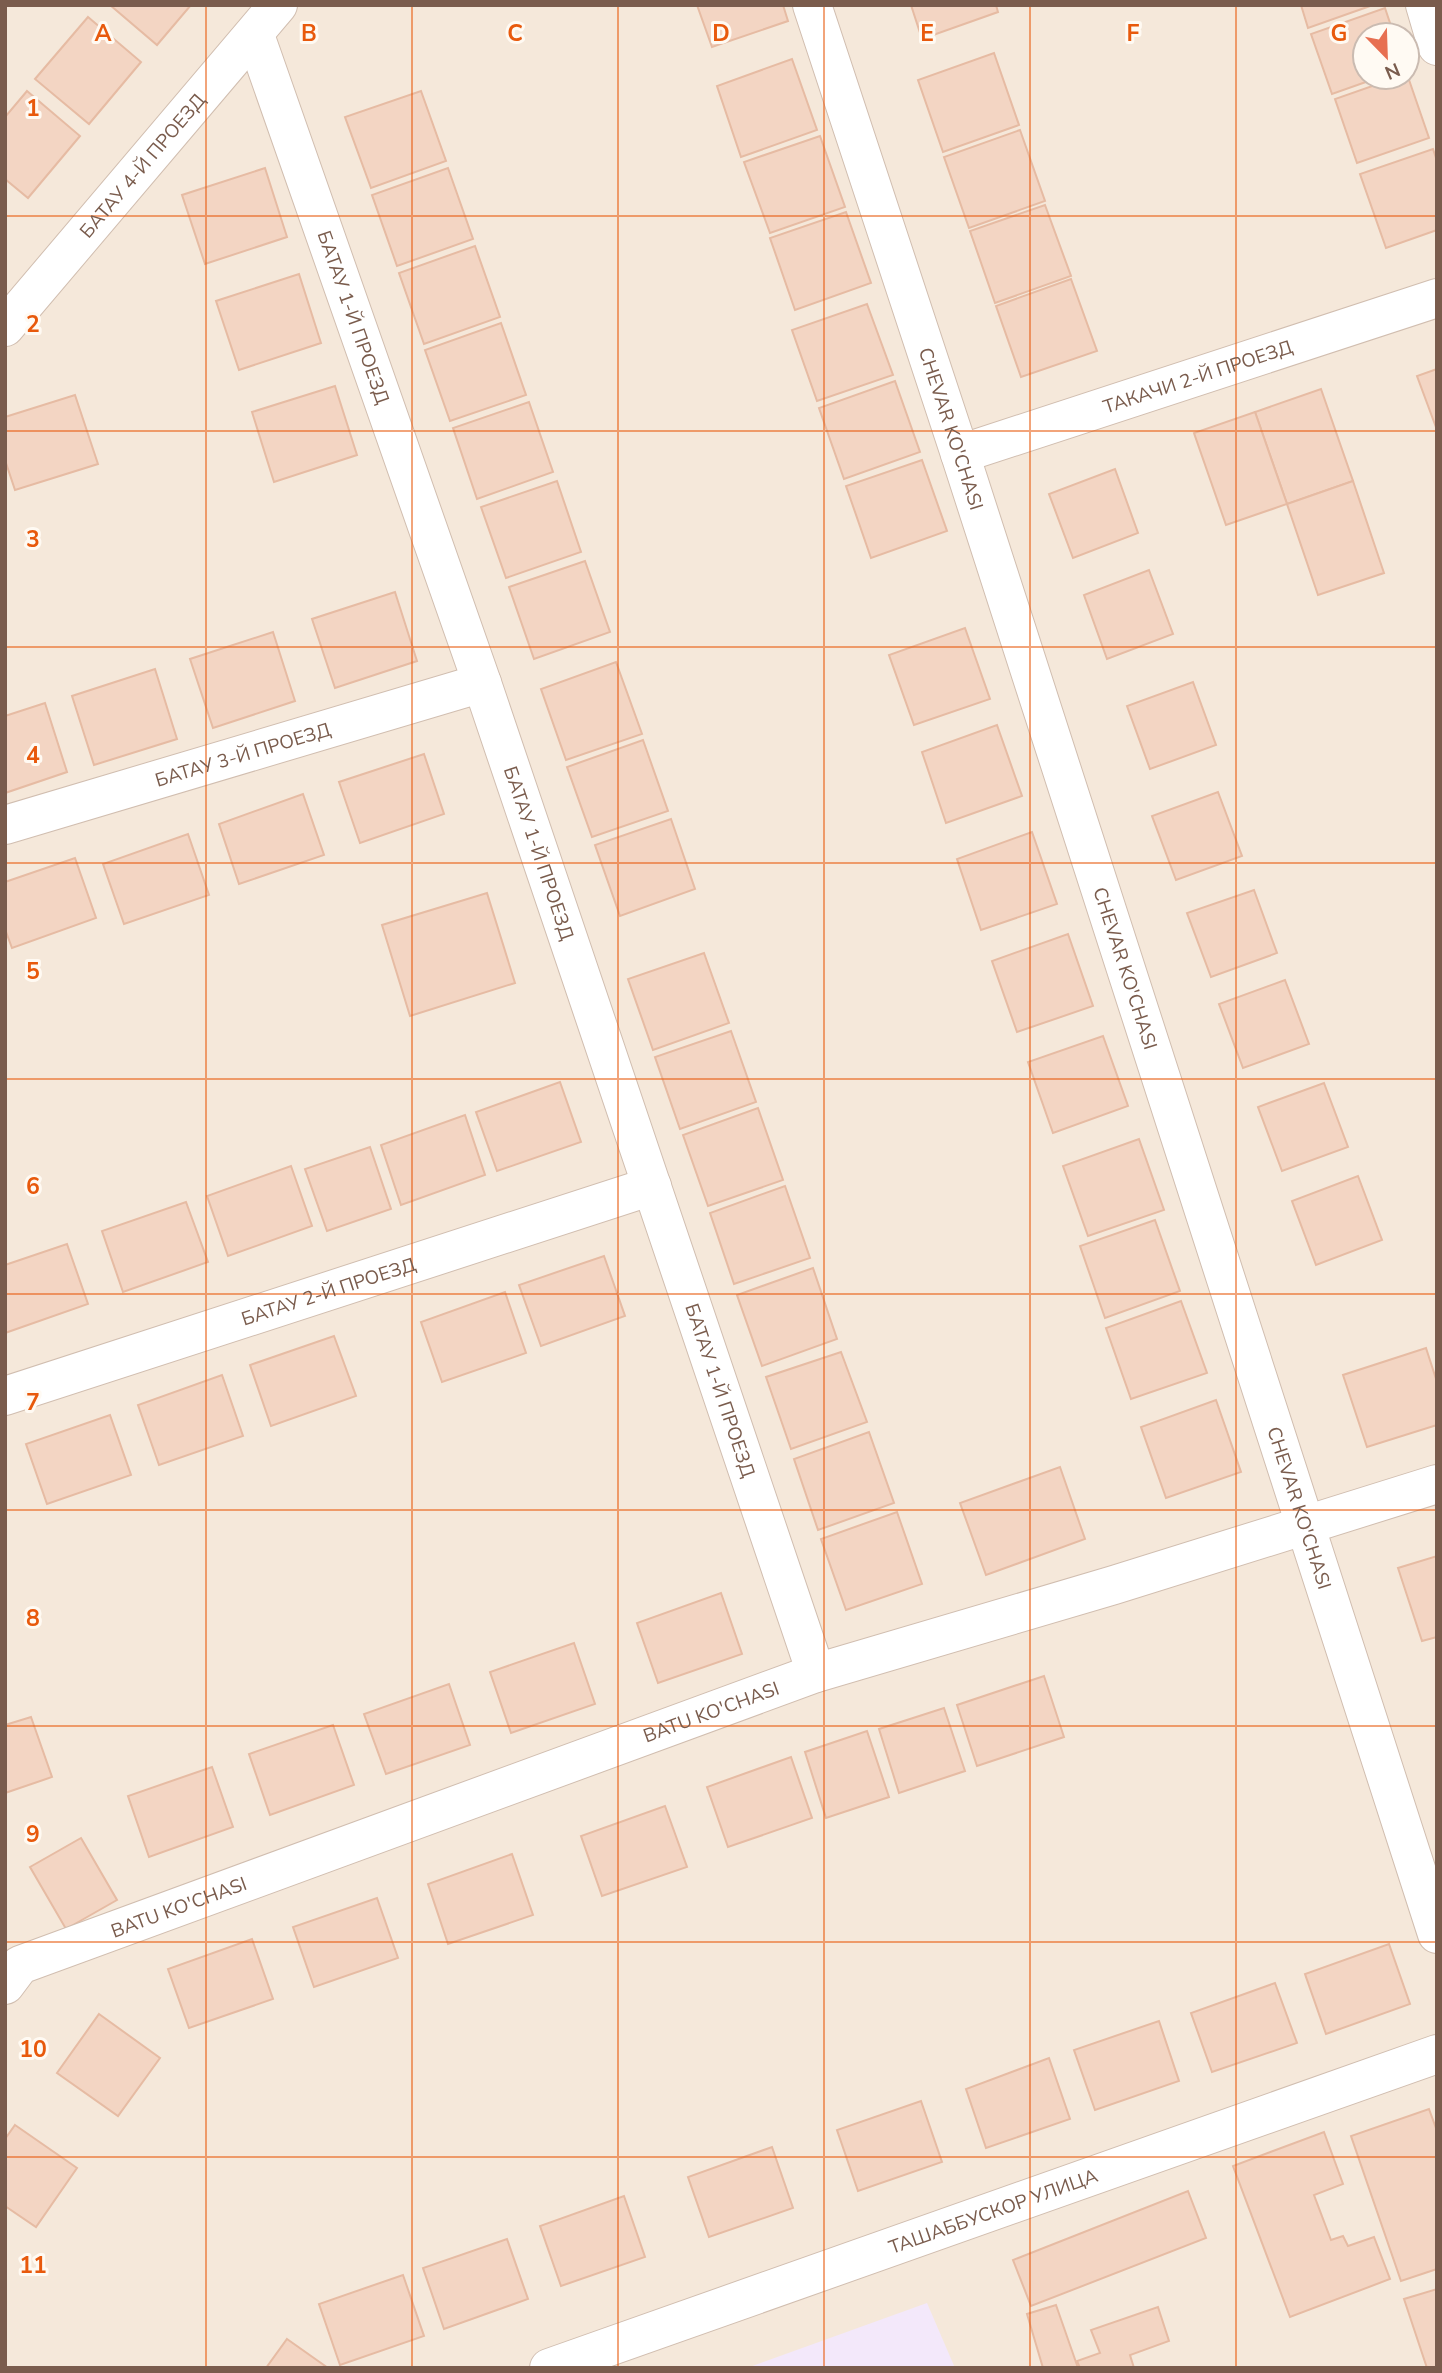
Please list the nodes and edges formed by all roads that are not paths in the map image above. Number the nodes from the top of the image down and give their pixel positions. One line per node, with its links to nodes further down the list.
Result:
1 (278, 5): 4 (street, БАТАУ 4-Й ПРОЕЗД)
2 (812, 5): 8 (street, CHEVAR KO'CHASI)
3 (1425, 5): 5 (street)
4 (255, 35): 7 (street, БАТАУ 4-Й ПРОЕЗД); 9 (street, БАТАУ 1-Й ПРОЕЗД)
5 (1437, 46)
6 (1437, 298): 8 (street, ТАКАЧИ 2-Й ПРОЕЗД)
7 (5, 327)
8 (960, 454): 14 (street, CHEVAR KO'CHASI)
9 (482, 683): 10 (street, БАТАУ 3-Й ПРОЕЗД); 11 (street, БАТАУ 1-Й ПРОЕЗД)
10 (5, 825)
11 (652, 1186): 12 (street, БАТАУ 2-Й ПРОЕЗД); 15 (street, БАТАУ 1-Й ПРОЕЗД)
12 (5, 1396)
13 (1437, 1484): 14 (street, BATU KO'CHASI)
14 (1304, 1526): 15 (street, BATU KO'CHASI); 16 (street, CHEVAR KO'CHASI)
15 (816, 1673): 17 (street, BATU KO'CHASI)
16 (1437, 1934)
17 (5, 1985)
18 (1437, 2054): 19 (street, ТАШАББУСКОР УЛИЦА)
19 (549, 2368)

